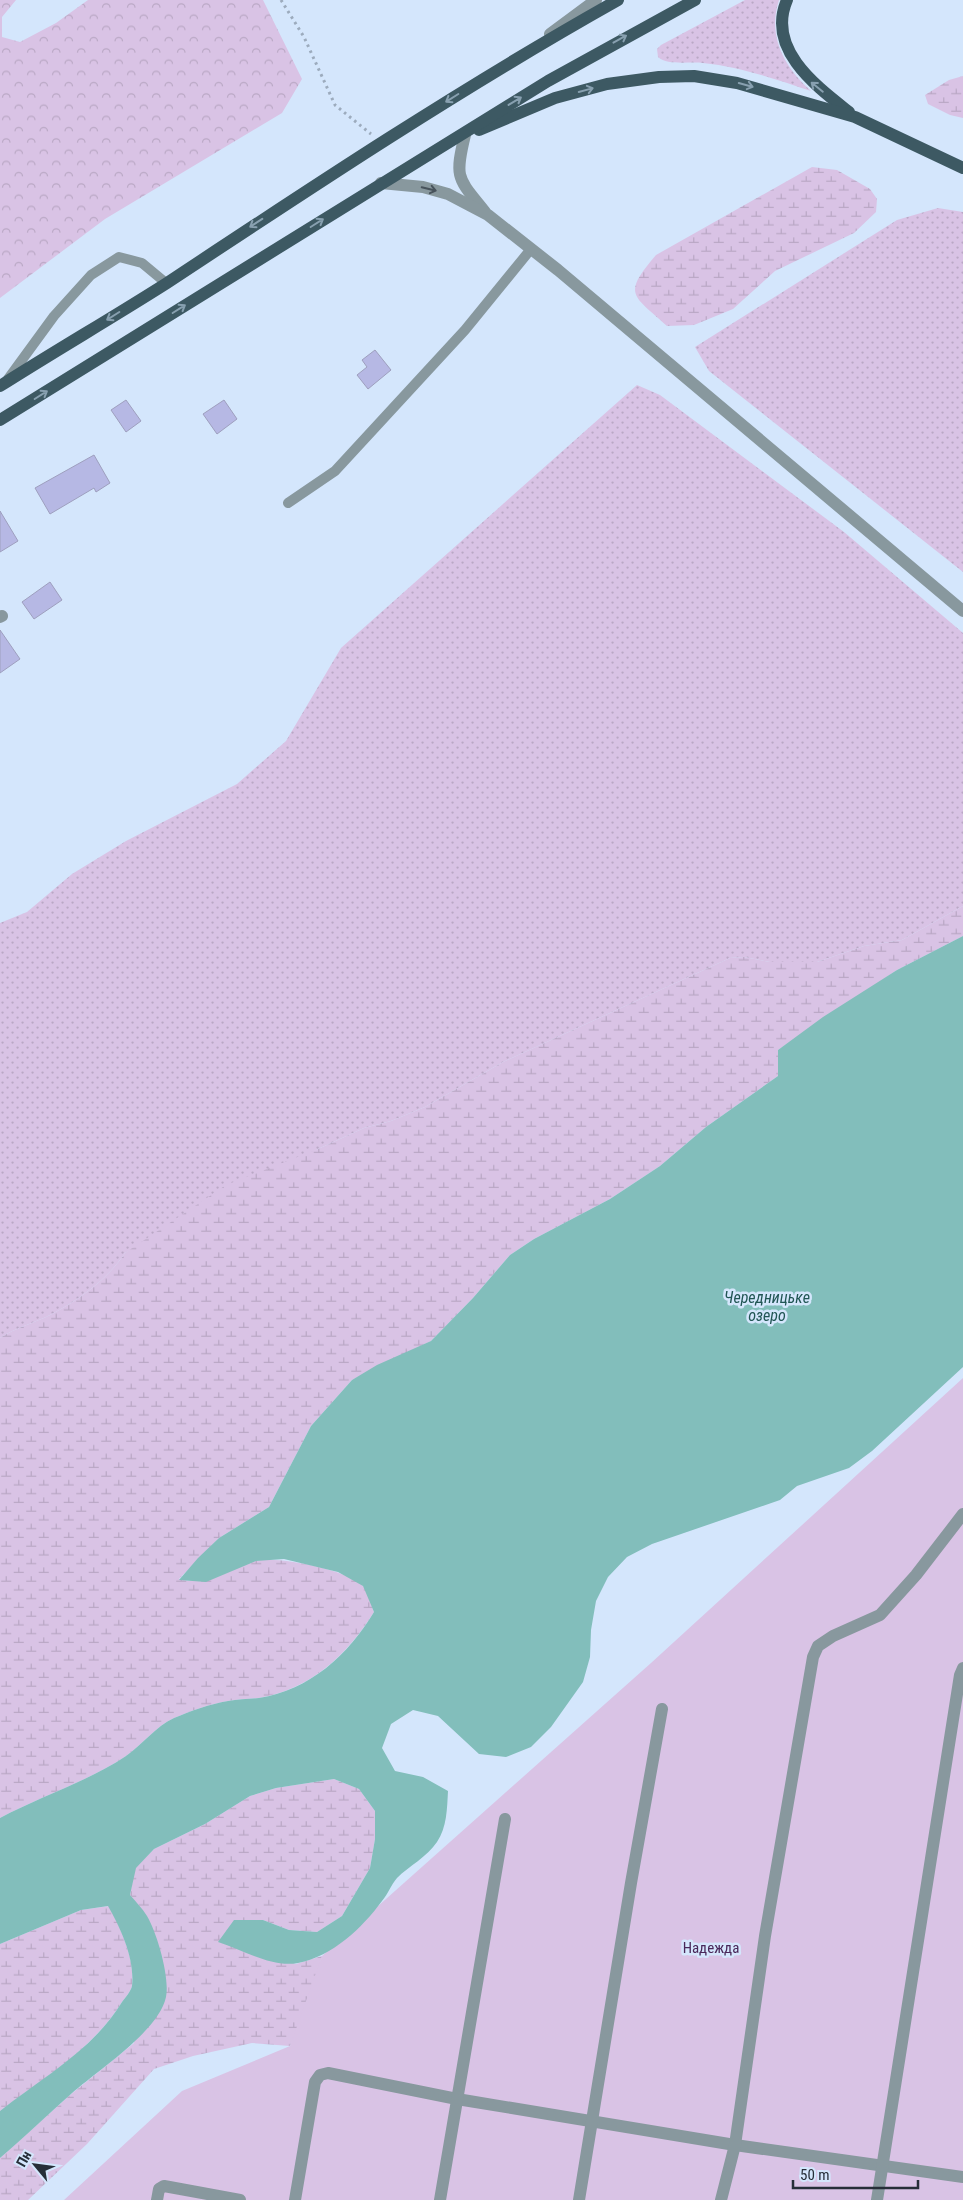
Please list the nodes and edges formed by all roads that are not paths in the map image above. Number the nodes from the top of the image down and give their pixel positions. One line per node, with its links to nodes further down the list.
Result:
1 (596, 0): 5 (street)
2 (618, 0): 5 (main road)
3 (695, 0): 8 (main road, one-way to 3)
4 (787, 0): 6 (main road, one-way to 4)
5 (523, 53): 13 (main road, one-way to 13)
6 (855, 117): 7 (main road, one-way to 6); 9 (main road)
7 (466, 136): 8 (main road); 11 (street)
8 (442, 145): 10 (main road)
9 (963, 168)
10 (381, 183): 11 (street, one-way to 11); 15 (main road, one-way to 10)
11 (488, 215): 12 (street)
12 (531, 249): 16 (lane); 17 (street)
13 (166, 283): 14 (main road, one-way to 14); 14 (lane)
14 (2, 385)
15 (0, 420)
16 (288, 503)
17 (963, 611)
18 (963, 1514): 24 (street)
19 (963, 1668): 25 (street)
20 (662, 1708): 23 (street)
21 (505, 1819): 22 (street)
22 (457, 2099): 23 (street); 29 (street); 30 (street)
23 (593, 2121): 24 (street); 31 (street)
24 (735, 2145): 25 (street); 32 (street)
25 (883, 2164): 26 (street); 33 (street)
26 (963, 2177)
27 (158, 2200): 28 (street)
28 (240, 2200)
29 (295, 2200)
30 (440, 2200)
31 (580, 2200)
32 (721, 2200)
33 (877, 2200)

